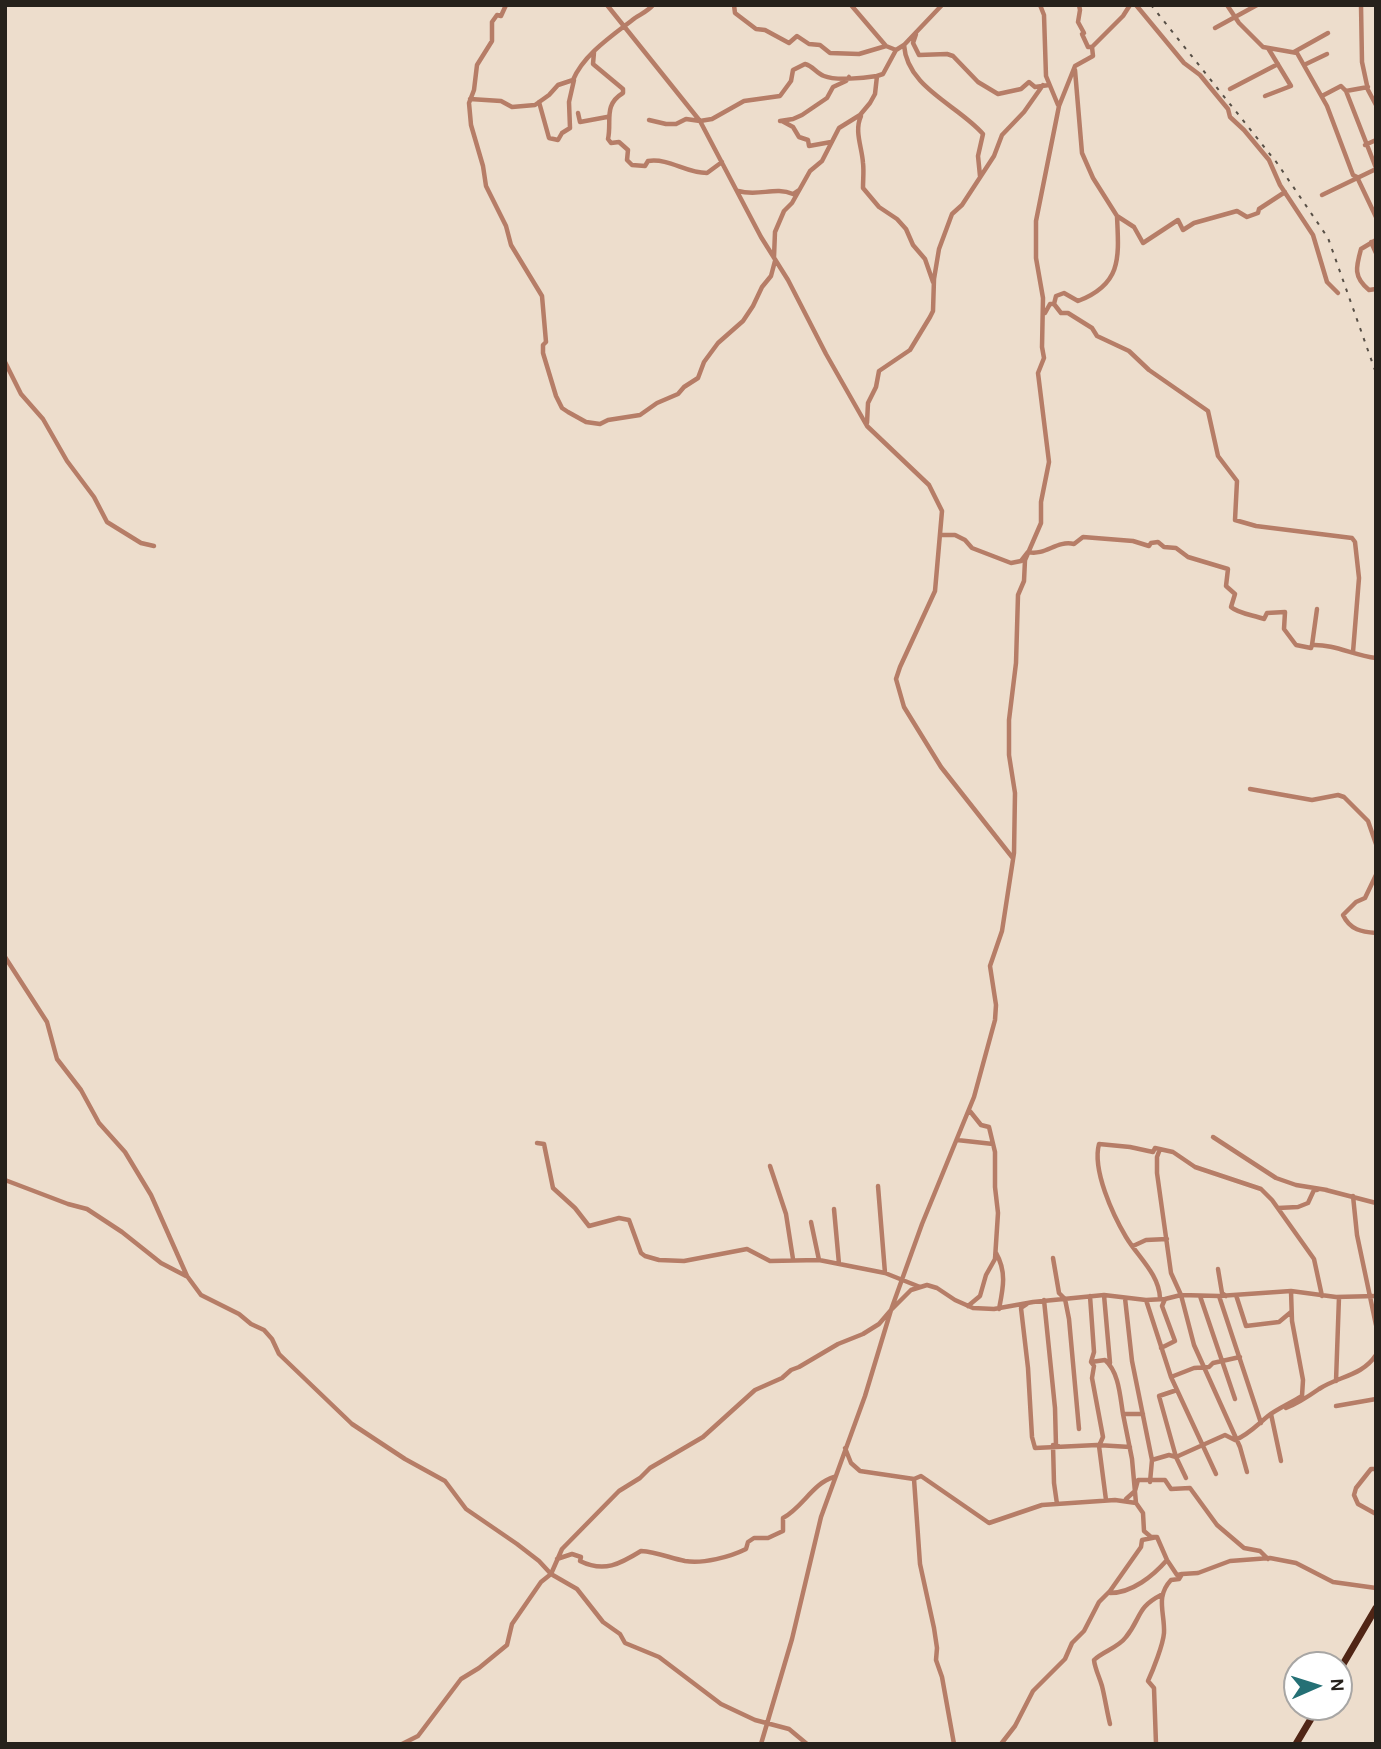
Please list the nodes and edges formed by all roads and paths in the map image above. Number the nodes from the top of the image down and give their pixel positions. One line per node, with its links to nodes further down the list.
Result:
1 (506, 5): 39 (street)
2 (607, 5): 15 (street)
3 (653, 5): 15 (street)
4 (734, 5): 20 (street)
5 (852, 5): 20 (street)
6 (942, 5): 17 (street)
7 (1040, 5): 33 (street)
8 (1079, 5): 21 (street)
9 (1130, 5): 21 (street)
10 (1136, 5): 57 (street)
11 (1227, 5): 14 (street)
12 (1257, 5): 14 (street)
13 (1361, 5): 34 (street)
14 (1235, 17): 16 (street); 22 (street)
15 (625, 27): 24 (street); 47 (street)
16 (1215, 28)
17 (917, 32): 19 (street); 33 (street)
18 (1328, 33): 25 (street)
19 (904, 45): 23 (street); 53 (street)
20 (887, 46): 23 (street)
21 (1092, 47): 29 (street)
22 (1268, 48): 25 (street); 27 (street)
23 (896, 50): 30 (street)
24 (594, 52): 32 (street); 45 (street)
25 (1293, 52): 28 (street)
26 (1326, 54): 28 (street)
27 (1278, 64): 35 (street); 37 (street)
28 (1304, 65): 38 (street)
29 (1075, 66): 43 (street); 59 (street)
30 (877, 76): 31 (street); 41 (street)
31 (849, 77): 47 (street); 49 (street)
32 (573, 78): 40 (street); 40 (street)
33 (1046, 85): 43 (street); 53 (street)
34 (1368, 87): 36 (street); 42 (street)
35 (1230, 89)
36 (1346, 91): 38 (street); 50 (street)
37 (1265, 96)
38 (1322, 96): 54 (street)
39 (470, 99): 40 (street); 63 (street)
40 (539, 102)
41 (870, 103): 49 (street); 64 (street)
42 (1376, 105)
43 (1059, 106): 66 (street)
44 (578, 113): 45 (street)
45 (607, 117): 51 (street)
46 (649, 120): 47 (street)
47 (700, 121): 51 (street)
48 (1376, 140): 50 (street)
49 (831, 142): 55 (street)
50 (1365, 145): 52 (street)
51 (722, 162): 56 (street)
52 (1376, 169): 54 (street)
53 (980, 176): 64 (street)
54 (1357, 177): 58 (street); 60 (street)
55 (800, 190): 56 (street); 63 (street)
56 (738, 191): 63 (street)
57 (1285, 192): 59 (street); 67 (street)
58 (1322, 195)
59 (1117, 216): 68 (street)
60 (1376, 217)
61 (1373, 241): 62 (street); 65 (street)
62 (1376, 253)
63 (775, 260): 71 (street)
64 (934, 285): 71 (street)
65 (1376, 289)
66 (1042, 293): 68 (street); 69 (street)
67 (1338, 293)
68 (1052, 304): 69 (street); 77 (street)
69 (1044, 317): 74 (street)
70 (5, 362): 73 (street)
71 (867, 426): 72 (street)
72 (941, 535): 74 (street); 81 (street)
73 (155, 545)
74 (1028, 552): 76 (street); 81 (street)
75 (1317, 609): 76 (street)
76 (1312, 645): 77 (street)
77 (1353, 652): 78 (street)
78 (1376, 658)
79 (1250, 789): 80 (street)
80 (1376, 844)
81 (1012, 857): 85 (street)
82 (1376, 875): 83 (street)
83 (1376, 933)
84 (5, 957): 109 (street)
85 (969, 1110): 87 (street); 89 (street)
86 (1213, 1137): 94 (street)
87 (957, 1140): 89 (street); 110 (street)
88 (537, 1143): 104 (street)
89 (993, 1144): 102 (street)
90 (1160, 1149): 97 (street); 100 (street); 101 (street)
91 (770, 1166): 104 (street)
92 (5, 1180): 109 (street)
93 (878, 1186): 108 (street)
94 (1327, 1190): 95 (street); 97 (street)
95 (1353, 1196): 96 (street); 122 (street)
96 (1376, 1203)
97 (1278, 1208): 120 (street)
98 (834, 1209): 106 (street)
99 (811, 1222): 105 (street)
100 (1167, 1239): 101 (street); 114 (street)
101 (1133, 1246): 125 (street)
102 (996, 1252): 129 (street); 130 (street)
103 (1053, 1258): 124 (street)
104 (793, 1259): 105 (street)
105 (819, 1260): 106 (street)
106 (839, 1264): 108 (street)
107 (1217, 1269): 119 (street)
108 (885, 1273): 110 (street)
109 (187, 1276): 185 (street)
110 (902, 1279): 111 (street); 131 (street)
111 (920, 1287): 129 (street); 131 (street)
112 (1291, 1291): 115 (street); 120 (street); 132 (street)
113 (1104, 1295): 116 (street); 123 (street); 140 (street)
114 (1181, 1295): 117 (street); 125 (street); 141 (street)
115 (1236, 1295): 119 (street); 132 (street)
116 (1090, 1296): 124 (street); 138 (street)
117 (1200, 1296): 118 (street); 139 (street)
118 (1219, 1296): 119 (street); 137 (street)
119 (1226, 1296)
120 (1322, 1296): 121 (street)
121 (1339, 1297): 122 (street); 143 (street)
122 (1373, 1297): 133 (street)
123 (1125, 1298): 127 (street); 151 (street)
124 (1065, 1299): 126 (street); 154 (street)
125 (1162, 1299): 127 (street); 134 (street)
126 (1044, 1300): 128 (street); 159 (street)
127 (1146, 1300): 134 (street)
128 (1030, 1302): 130 (street); 164 (street)
129 (968, 1306): 130 (street)
130 (999, 1309)
131 (891, 1310): 161 (street); 182 (street)
132 (1291, 1312): 135 (street)
133 (1376, 1325)
134 (1161, 1348): 142 (street)
135 (1298, 1354): 145 (street); 149 (street)
136 (1376, 1354): 143 (street)
137 (1240, 1357): 139 (street); 153 (street)
138 (1091, 1362): 140 (street); 160 (street)
139 (1221, 1363): 141 (street); 146 (street)
140 (1110, 1364): 150 (street)
141 (1205, 1367): 142 (street); 157 (street)
142 (1171, 1377): 144 (street)
143 (1336, 1381): 145 (street)
144 (1177, 1390): 158 (street); 165 (street)
145 (1307, 1395): 149 (street)
146 (1236, 1399)
147 (1376, 1399): 148 (street)
148 (1336, 1406)
149 (1281, 1410): 152 (street)
150 (1123, 1414): 151 (street); 162 (street)
151 (1143, 1414): 166 (street)
152 (1271, 1414): 153 (street); 167 (street)
153 (1261, 1423): 155 (street)
154 (1079, 1429)
155 (1252, 1429): 157 (street); 163 (street)
156 (1053, 1434): 164 (street)
157 (1235, 1440): 158 (street); 163 (street)
158 (1201, 1444): 165 (street); 170 (street)
159 (1077, 1446): 160 (street); 164 (street)
160 (1099, 1446): 162 (street); 176 (street)
161 (845, 1447): 171 (street); 173 (street)
162 (1130, 1447): 175 (street)
163 (1240, 1447): 169 (street)
164 (1053, 1448): 179 (street)
165 (1176, 1457): 166 (street); 172 (street)
166 (1152, 1460): 174 (street)
167 (1281, 1461)
168 (1376, 1469): 180 (street)
169 (1247, 1472)
170 (1216, 1474)
171 (835, 1476): 182 (street); 193 (street)
172 (1186, 1478)
173 (914, 1479): 179 (street); 198 (street)
174 (1150, 1482): 175 (street); 183 (street)
175 (1135, 1491): 177 (street); 178 (street)
176 (1106, 1500): 177 (street); 179 (street)
177 (1126, 1500): 178 (street)
178 (1136, 1503): 181 (street)
179 (1058, 1504)
180 (1376, 1514)
181 (1157, 1537): 184 (street); 188 (street)
182 (557, 1559): 185 (street)
183 (1268, 1559): 186 (street); 187 (street)
184 (1167, 1560): 186 (street); 188 (street)
185 (551, 1574): 193 (street); 195 (street)
186 (1182, 1574): 189 (street)
187 (1376, 1588)
188 (1109, 1593): 199 (street)
189 (1162, 1594): 194 (street); 200 (street)
190 (1376, 1608): 191 (highway)
191 (1351, 1651)
192 (1310, 1721): 201 (highway)
193 (768, 1722): 196 (street); 197 (street)
194 (1110, 1724)
195 (402, 1744)
196 (761, 1744)
197 (807, 1744)
198 (954, 1744)
199 (1001, 1744)
200 (1156, 1744)
201 (1296, 1744)

